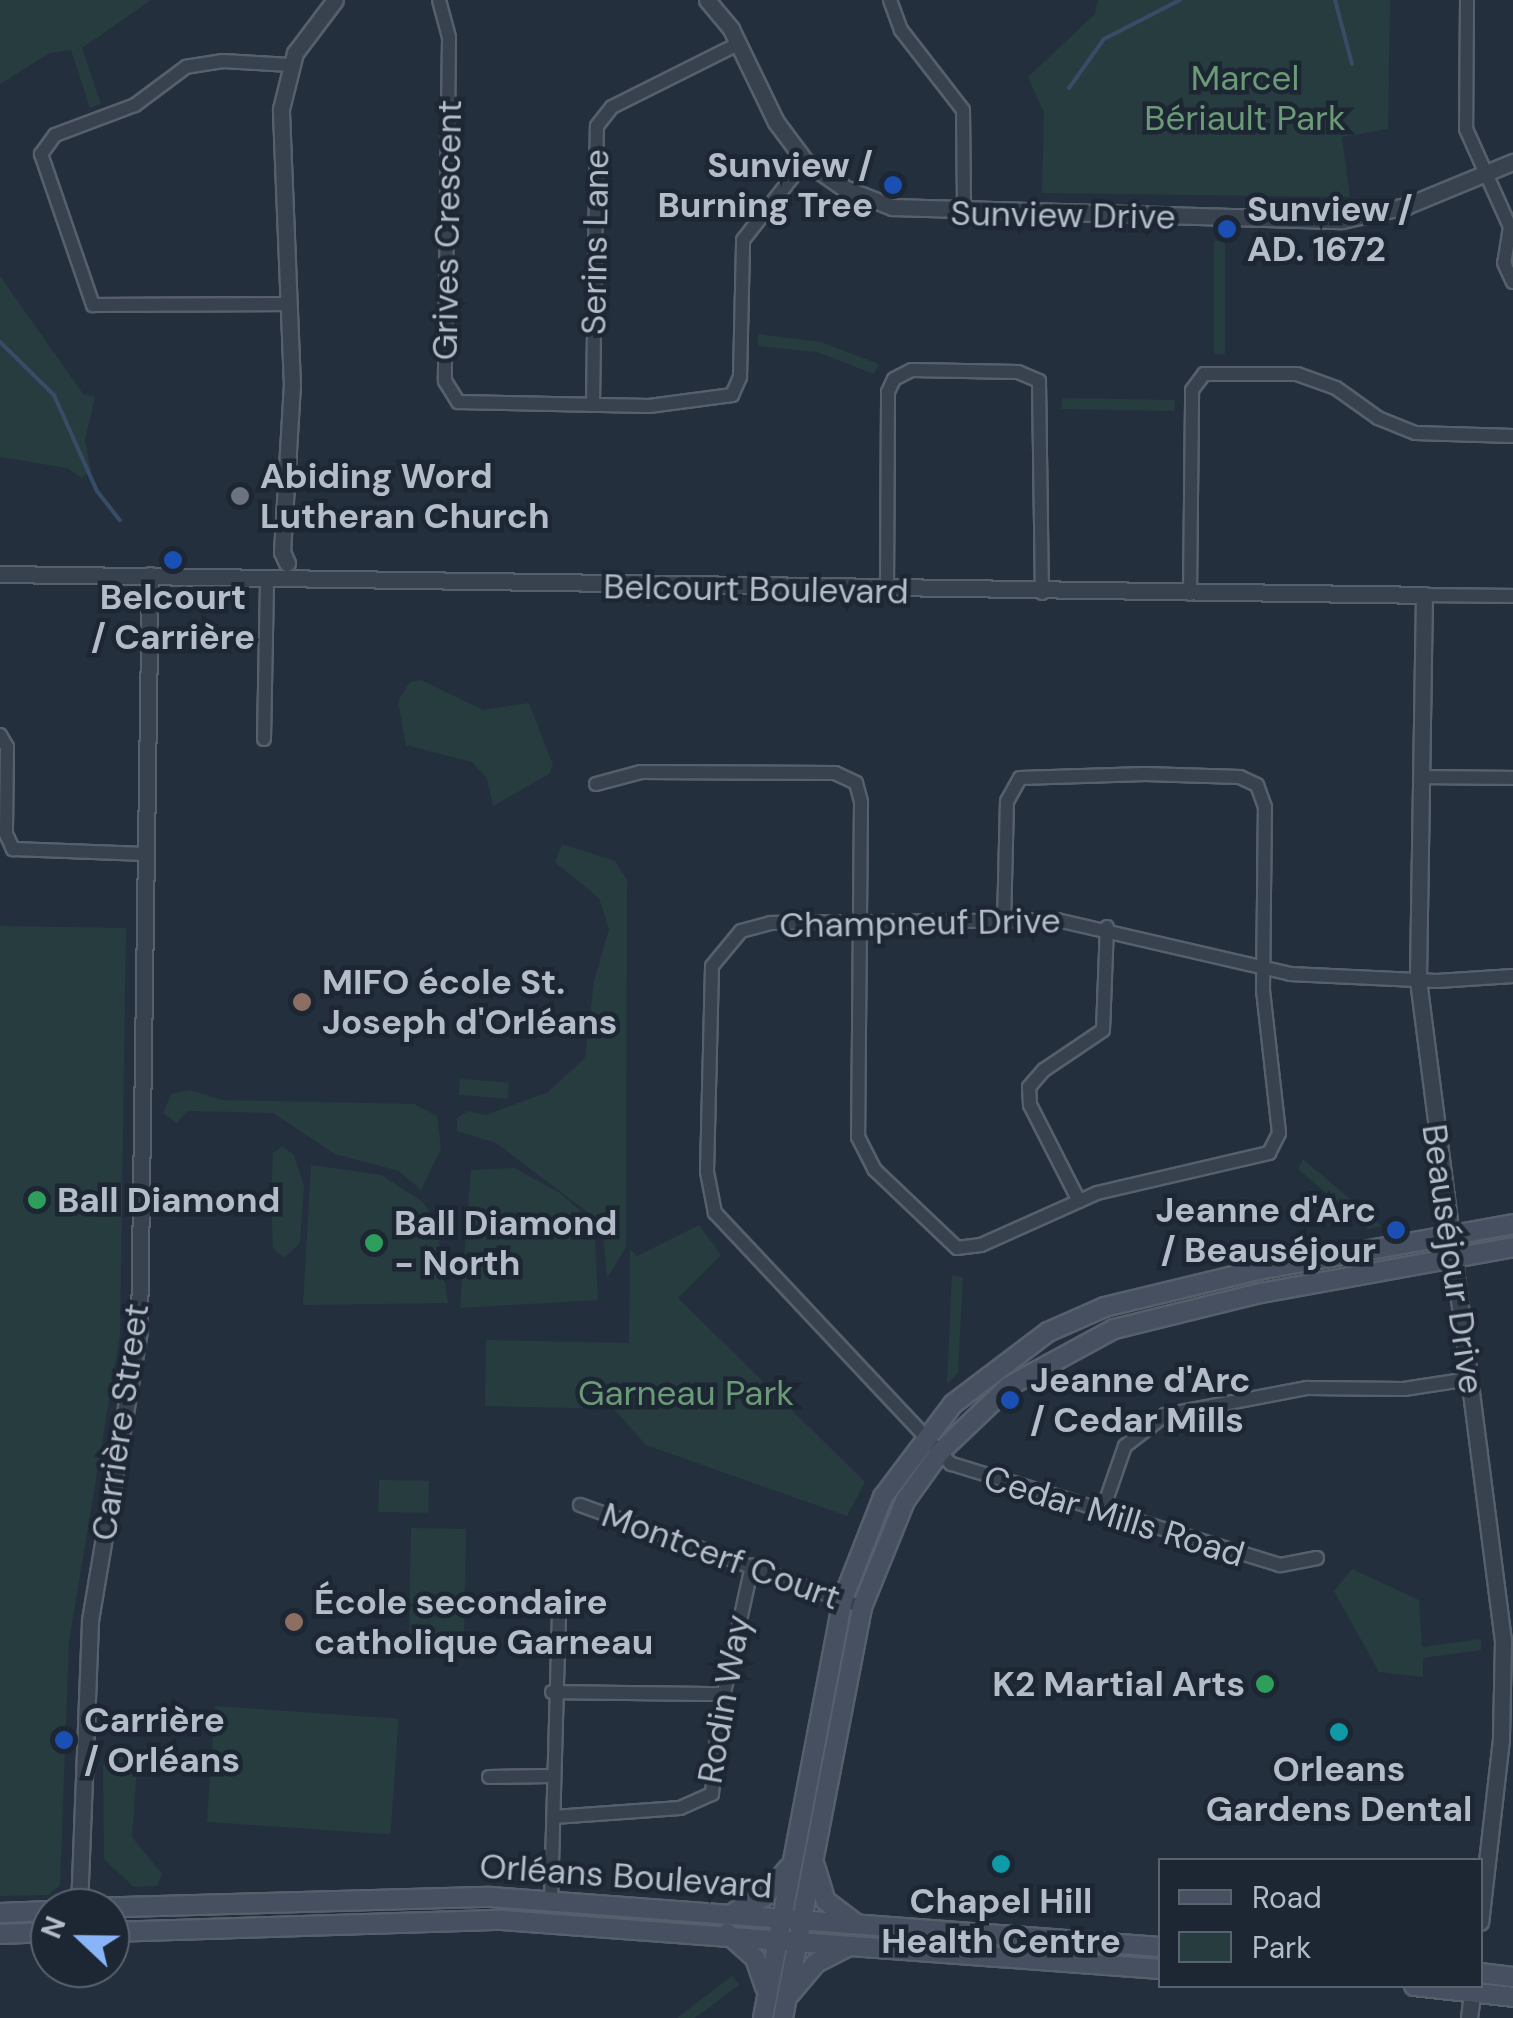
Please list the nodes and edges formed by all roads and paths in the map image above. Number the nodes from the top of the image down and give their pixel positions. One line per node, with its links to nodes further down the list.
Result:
1 (335, 0): 7 (street)
2 (440, 0): 14 (street, Grives Crescent)
3 (706, 0): 6 (street, Sunview Drive)
4 (890, 0): 11 (street)
5 (1467, 0): 10 (street)
6 (738, 44): 8 (street, Sunview Drive); 14 (street, Serins Lane)
7 (290, 65): 13 (street); 13 (street)
8 (805, 160): 11 (street, Sunview Drive); 14 (street, Grives Crescent)
9 (1513, 162): 10 (street, Sunview Drive)
10 (1485, 174): 11 (street, Sunview Drive); 12 (street)
11 (964, 213)
12 (1513, 282)
13 (290, 304): 16 (street)
14 (593, 405)
15 (1513, 436): 22 (street)
16 (287, 571): 19 (street, Belcourt Boulevard); 20 (street, Belcourt Boulevard)
17 (0, 574): 18 (street, Belcourt Boulevard)
18 (150, 576): 19 (street, Belcourt Boulevard); 30 (street, Carrière Street)
19 (267, 578): 26 (street)
20 (887, 590): 21 (street, Belcourt Boulevard); 21 (street)
21 (1042, 592): 22 (street, Belcourt Boulevard)
22 (1190, 594): 23 (street, Belcourt Boulevard)
23 (1424, 595): 24 (street, Belcourt Boulevard); 27 (street, Beauséjour Drive)
24 (1513, 596)
25 (0, 735): 30 (street)
26 (264, 738)
27 (1421, 777): 28 (street); 36 (street, Beauséjour Drive)
28 (1513, 778)
29 (596, 784): 32 (street)
30 (146, 854): 60 (street, Carrière Street)
31 (1004, 921): 32 (street, Champneuf Drive); 33 (street, Champneuf Drive); 34 (street)
32 (861, 922): 37 (street); 43 (street, Champneuf Drive)
33 (1107, 927): 34 (street, Champneuf Drive); 37 (street)
34 (1263, 970): 36 (street, Champneuf Drive); 37 (street)
35 (1513, 976): 36 (street, Champneuf Drive)
36 (1418, 980): 39 (street, Beauséjour Drive)
37 (1079, 1200)
38 (1513, 1224): 39 (main road)
39 (1449, 1235): 41 (street, Beauséjour Drive); 43 (main road)
40 (1513, 1247): 41 (main road)
41 (1453, 1258): 42 (street, Beauséjour Drive); 44 (main road)
42 (1470, 1378): 46 (street); 49 (street, Beauséjour Drive)
43 (925, 1434): 44 (street, Cedar Mills Road); 50 (main road)
44 (940, 1452): 46 (street, Cedar Mills Road); 51 (main road)
45 (580, 1505): 48 (street, Montcerf Court)
46 (1102, 1512): 47 (street, Cedar Mills Road)
47 (1317, 1558)
48 (752, 1566): 50 (street, Montcerf Court); 54 (street, Rodin Way)
49 (1506, 1591): 61 (street, Beauséjour Drive)
50 (843, 1599): 51 (street, Montcerf Court); 59 (main road)
51 (862, 1607): 58 (main road)
52 (559, 1617): 53 (street)
53 (552, 1692): 54 (street); 55 (street)
54 (723, 1694): 57 (street, Rodin Way)
55 (551, 1776): 56 (street); 57 (street)
56 (489, 1777)
57 (554, 1818): 62 (street)
58 (814, 1856): 67 (main road); 68 (main road)
59 (794, 1858): 66 (main road); 67 (main road)
60 (80, 1888)
61 (1483, 1897)
62 (551, 1900): 63 (main road, Orléans Boulevard); 66 (main road, Orléans Boulevard)
63 (130, 1907)
64 (30, 1912): 65 (main road)
65 (0, 1913)
66 (731, 1913): 67 (main road, Orléans Boulevard)
67 (792, 1920): 68 (main road, Orléans Boulevard); 73 (main road)
68 (860, 1926): 74 (main road, Orléans Boulevard)
69 (130, 1931): 70 (main road, Orléans Boulevard)
70 (726, 1932): 73 (main road, Orléans Boulevard); 83 (main road)
71 (30, 1933): 72 (main road)
72 (0, 1934)
73 (787, 1939): 75 (main road, Orléans Boulevard); 83 (main road); 84 (main road)
74 (1137, 1945): 76 (main road, Orléans Boulevard); 77 (main road)
75 (854, 1946): 77 (main road, Orléans Boulevard); 84 (main road)
76 (1158, 1947)
77 (1136, 1966): 78 (main road, Orléans Boulevard)
78 (1158, 1968)
79 (1483, 1974): 80 (main road)
80 (1513, 1977)
81 (1473, 1989): 82 (main road); 85 (street)
82 (1513, 1997)
83 (764, 2010)
84 (784, 2011)
85 (1469, 2018)

